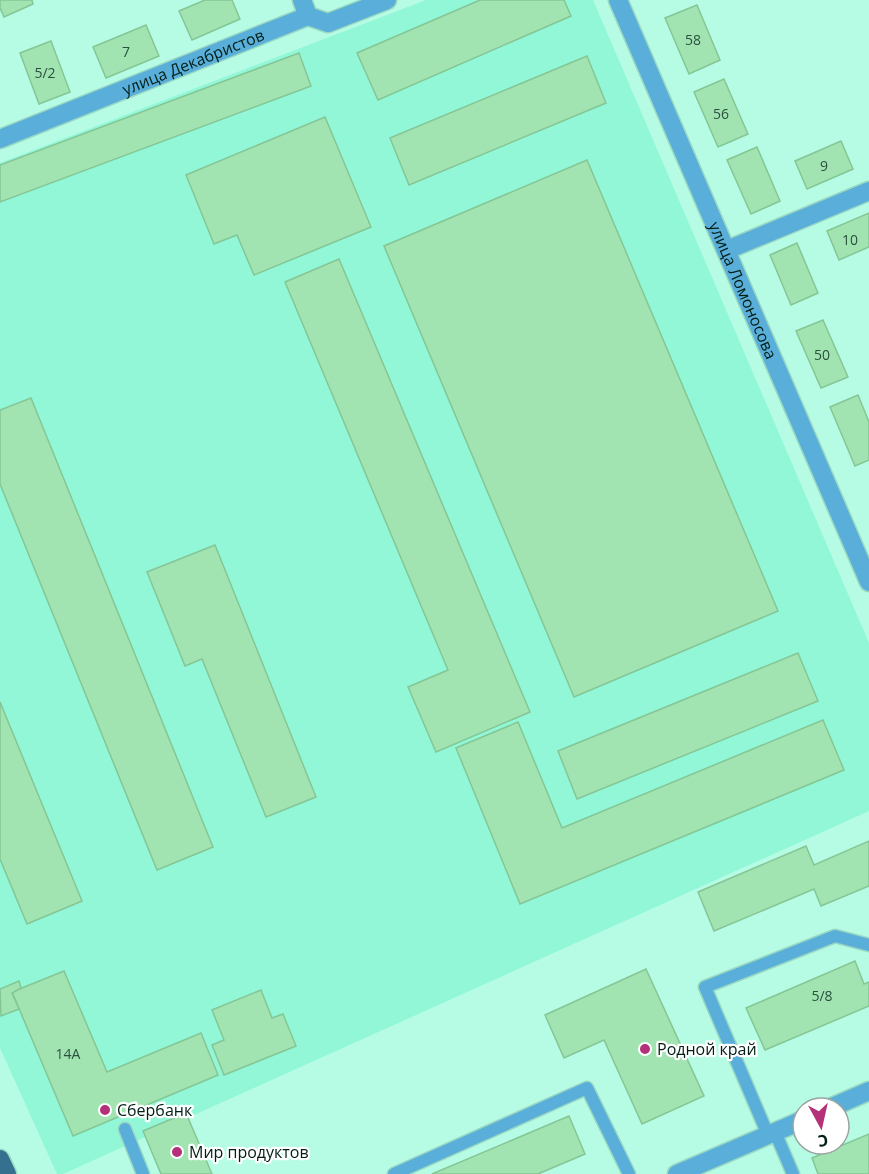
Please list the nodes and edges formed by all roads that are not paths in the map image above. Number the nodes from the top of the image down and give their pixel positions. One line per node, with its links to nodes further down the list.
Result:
1 (387, 0): 3 (street, улица Декабристов)
2 (618, 0): 6 (street, улица Ломоносова)
3 (305, 8): 4 (street, улица Декабристов)
4 (0, 139)
5 (869, 191): 6 (street)
6 (727, 250): 7 (street, улица Ломоносова)
7 (868, 577)
8 (869, 945): 13 (lane)
9 (869, 1091): 10 (street)
10 (851, 1099)
11 (791, 1125): 13 (street)
12 (125, 1130): 16 (lane)
13 (771, 1133): 19 (street); 20 (lane)
14 (0, 1159): 15 (main road)
15 (6, 1174)
16 (143, 1174)
17 (394, 1174): 18 (lane)
18 (629, 1174)
19 (677, 1174)
20 (793, 1174)

